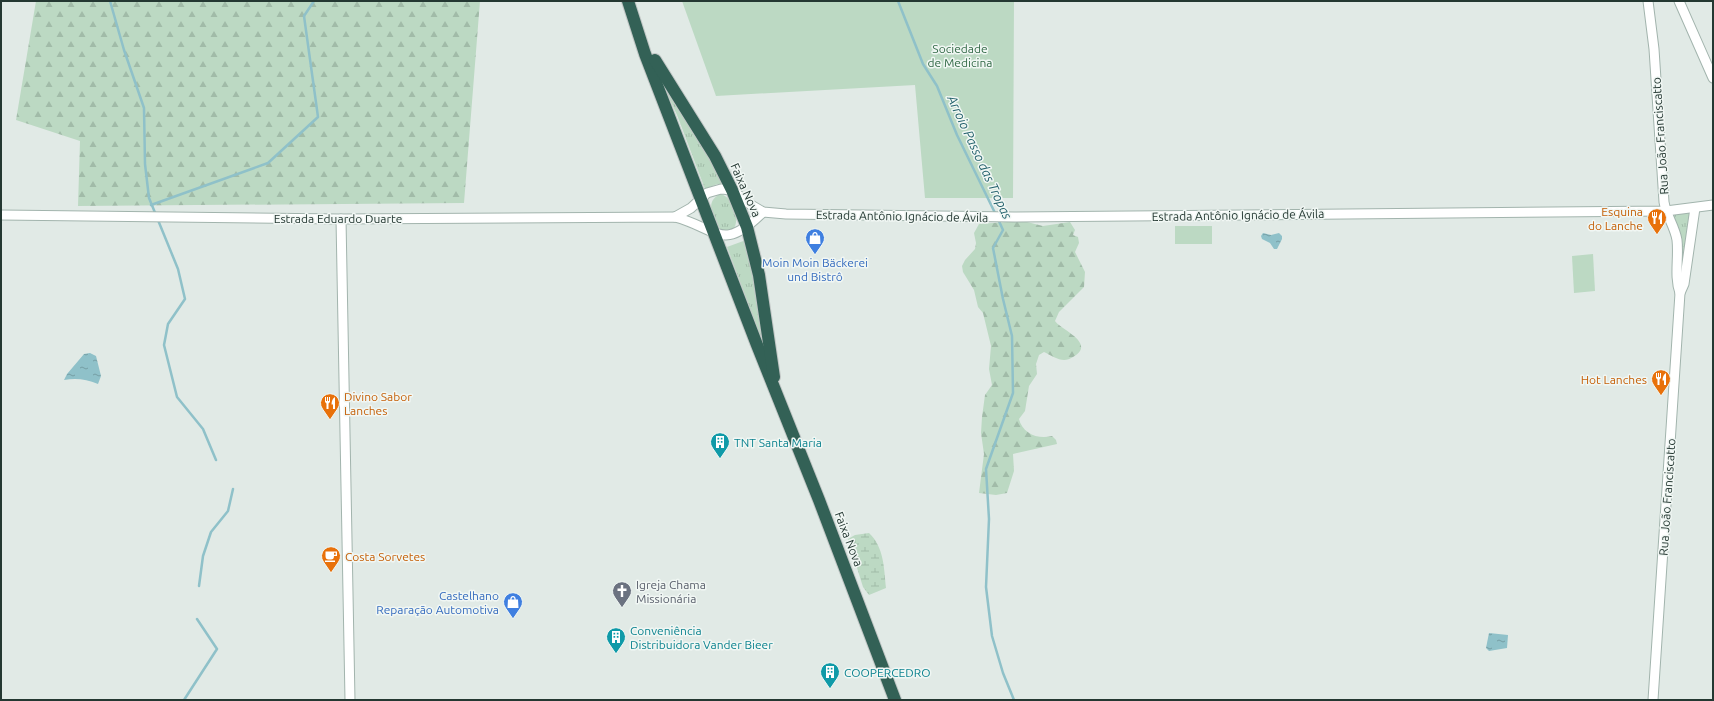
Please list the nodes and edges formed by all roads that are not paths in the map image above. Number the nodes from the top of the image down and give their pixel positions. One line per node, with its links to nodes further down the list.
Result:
1 (628, 1): 4 (highway, Faixa Nova)
2 (1648, 1): 10 (street, Rua João Franciscatto)
3 (1678, 1): 5 (street)
4 (636, 23): 6 (highway, Faixa Nova); 7 (highway, Faixa Nova)
5 (1713, 78)
6 (732, 190): 7 (street); 11 (street, Estrada Antônio Ignácio de Ávila); 15 (highway, Faixa Nova)
7 (700, 197): 13 (street); 16 (highway, Faixa Nova)
8 (1713, 206): 9 (street, Estrada Antônio Ignácio de Ávila)
9 (1695, 208): 10 (street, Estrada Antônio Ignácio de Ávila); 17 (street, Rua João Franciscatto)
10 (1666, 211): 11 (street, Estrada Antônio Ignácio de Ávila); 17 (street, Rua João Franciscatto)
11 (763, 212): 15 (street)
12 (1, 215): 14 (street, Estrada Eduardo Duarte)
13 (675, 217): 14 (street, Estrada Eduardo Duarte); 16 (street, Estrada Eduardo Duarte)
14 (341, 219): 19 (street)
15 (748, 227): 16 (street); 18 (highway, Faixa Nova)
16 (714, 233): 18 (highway, Faixa Nova)
17 (1680, 293): 21 (street, Rua João Franciscatto)
18 (775, 388): 20 (highway, Faixa Nova)
19 (350, 700)
20 (895, 700)
21 (1653, 700)

